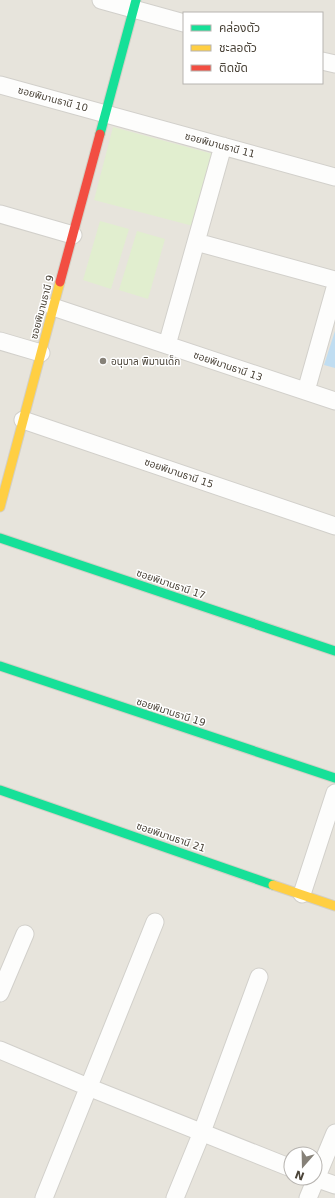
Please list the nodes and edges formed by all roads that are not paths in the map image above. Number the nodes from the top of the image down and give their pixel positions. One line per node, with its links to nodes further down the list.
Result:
1 (101, 0): 2 (street)
2 (135, 4): 3 (street); 7 (street, ซอยพิมานธานี 9)
3 (183, 23)
4 (323, 61): 5 (street)
5 (335, 64)
6 (0, 85): 7 (street, ซอยพิมานธานี 10)
7 (105, 114): 8 (street, ซอยพิมานธานี 11); 11 (street, ซอยพิมานธานี 9)
8 (223, 146): 9 (street, ซอยพิมานธานี 11); 12 (street)
9 (335, 177)
10 (0, 214): 11 (street)
11 (73, 235): 15 (street, ซอยพิมานธานี 9)
12 (196, 242): 13 (street); 17 (street)
13 (335, 280)
14 (335, 288): 19 (street)
15 (53, 307): 17 (street, ซอยพิมานธานี 13); 18 (street, ซอยพิมานธานี 9)
16 (0, 341): 18 (street)
17 (167, 345): 19 (street, ซอยพิมานธานี 13)
18 (41, 353): 21 (street, ซอยพิมานธานี 9)
19 (306, 392): 20 (street, ซอยพิมานธานี 13)
20 (335, 401)
21 (23, 420): 22 (street, ซอยพิมานธานี 9); 24 (street, ซอยพิมานธานี 15)
22 (5, 467): 23 (street, ซอยพิมานธานี 9)
23 (0, 507)
24 (335, 526)
25 (0, 538): 26 (street, ซอยพิมานธานี 17)
26 (335, 651)
27 (0, 666): 28 (street, ซอยพิมานธานี 19)
28 (335, 778)
29 (0, 790): 31 (street, ซอยพิมานธานี 21)
30 (335, 793): 31 (street)
31 (302, 894): 32 (street, ซอยพิมานธานี 21)
32 (335, 906)
33 (155, 922): 38 (street)
34 (25, 934): 36 (street)
35 (259, 978): 39 (street)
36 (0, 993)
37 (0, 1050): 38 (street)
38 (88, 1087): 39 (street); 46 (street)
39 (202, 1132): 42 (street); 47 (street)
40 (335, 1133): 41 (street)
41 (323, 1161)
42 (283, 1165)
43 (323, 1181): 44 (street)
44 (335, 1185)
45 (313, 1186): 48 (street)
46 (44, 1198)
47 (175, 1198)
48 (308, 1198)

